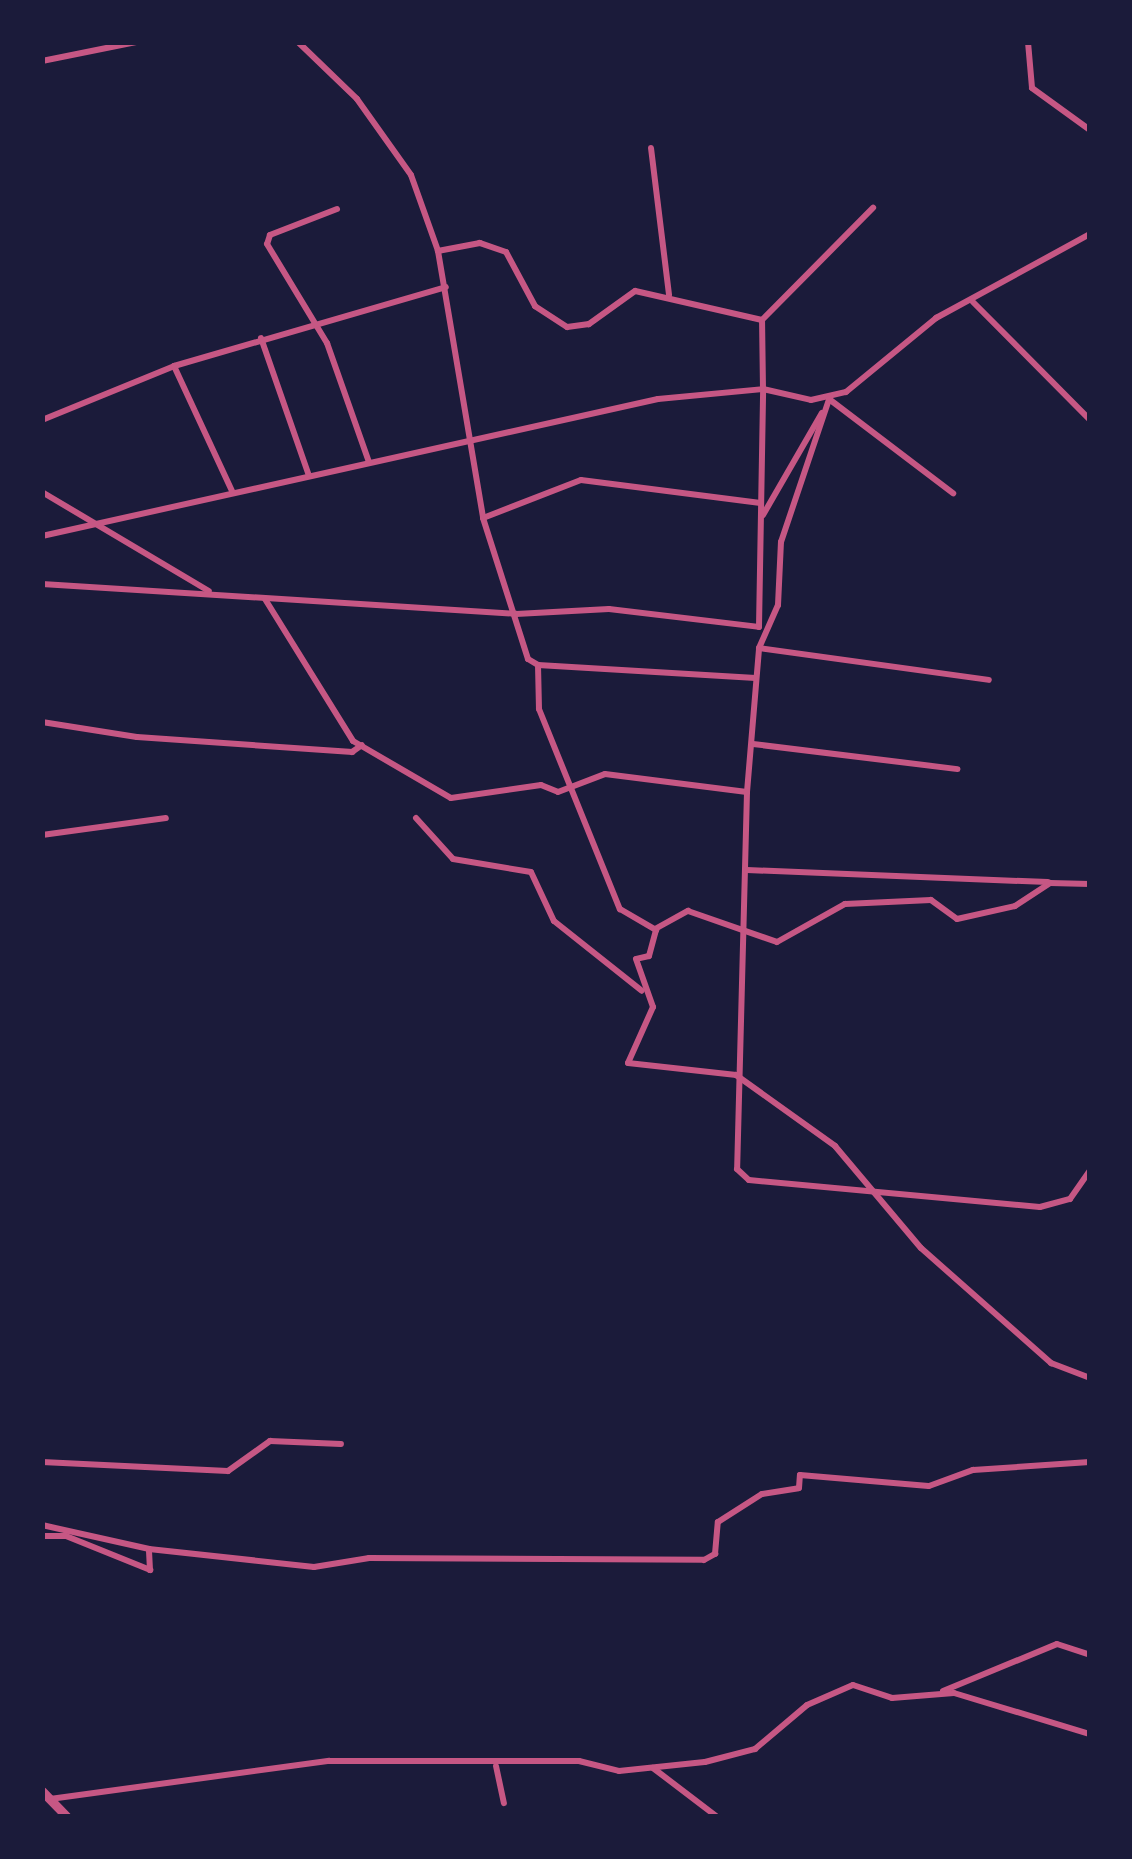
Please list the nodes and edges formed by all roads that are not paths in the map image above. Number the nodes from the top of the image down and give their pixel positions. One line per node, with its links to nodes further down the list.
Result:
1 (136, 42): 4 (street)
2 (298, 42): 10 (street)
3 (1028, 42): 5 (street)
4 (42, 61)
5 (1090, 130)
6 (652, 148): 12 (street)
7 (874, 208): 14 (street)
8 (338, 209): 15 (street)
9 (1090, 234): 13 (street)
10 (438, 251): 11 (street); 12 (street)
11 (446, 287): 15 (street); 22 (street)
12 (670, 295): 14 (street)
13 (973, 302): 19 (street); 21 (street)
14 (762, 320): 18 (street)
15 (312, 324): 16 (street); 23 (street)
16 (261, 338): 17 (street); 24 (street)
17 (174, 366): 20 (street); 26 (street)
18 (762, 389): 19 (street); 22 (street); 28 (street)
19 (829, 399): 27 (street); 30 (street); 37 (street)
20 (42, 420)
21 (1090, 420)
22 (466, 439): 23 (street); 29 (street)
23 (369, 462): 24 (street)
24 (308, 476): 26 (street)
25 (42, 492): 31 (street)
26 (233, 493): 31 (street)
27 (953, 493)
28 (761, 502): 29 (street); 30 (street)
29 (483, 518): 36 (street)
30 (760, 524): 36 (street)
31 (92, 527): 32 (street); 34 (street)
32 (42, 536)
33 (42, 584): 34 (street)
34 (213, 594): 35 (street)
35 (264, 598): 36 (street); 43 (street)
36 (516, 614): 38 (street)
37 (759, 648): 39 (street); 40 (street)
38 (538, 665): 39 (street); 45 (street)
39 (756, 678): 42 (street)
40 (990, 680)
41 (42, 722): 43 (street)
42 (753, 744): 44 (street); 46 (street)
43 (362, 745): 45 (street)
44 (957, 769)
45 (576, 780): 46 (street); 54 (street)
46 (746, 792): 50 (street)
47 (166, 818): 49 (street)
48 (416, 818): 55 (street)
49 (42, 835)
50 (747, 870): 51 (street); 53 (street)
51 (1050, 883): 52 (street); 53 (street)
52 (1090, 884)
53 (742, 923): 54 (street); 56 (street)
54 (656, 930): 55 (street)
55 (649, 1000): 56 (street)
56 (736, 1076): 58 (street); 58 (street)
57 (1090, 1170): 58 (street)
58 (870, 1186): 59 (street)
59 (1090, 1378)
60 (342, 1444): 61 (street)
61 (42, 1462)
62 (1090, 1462): 65 (street)
63 (42, 1524): 65 (street)
64 (42, 1536): 65 (street)
65 (149, 1549)
66 (1090, 1655): 67 (street)
67 (942, 1691): 68 (street); 70 (street)
68 (1090, 1734)
69 (496, 1765): 70 (street); 71 (street); 72 (street)
70 (654, 1768): 74 (street)
71 (46, 1795): 73 (street)
72 (504, 1803)
73 (66, 1816)
74 (716, 1816)

